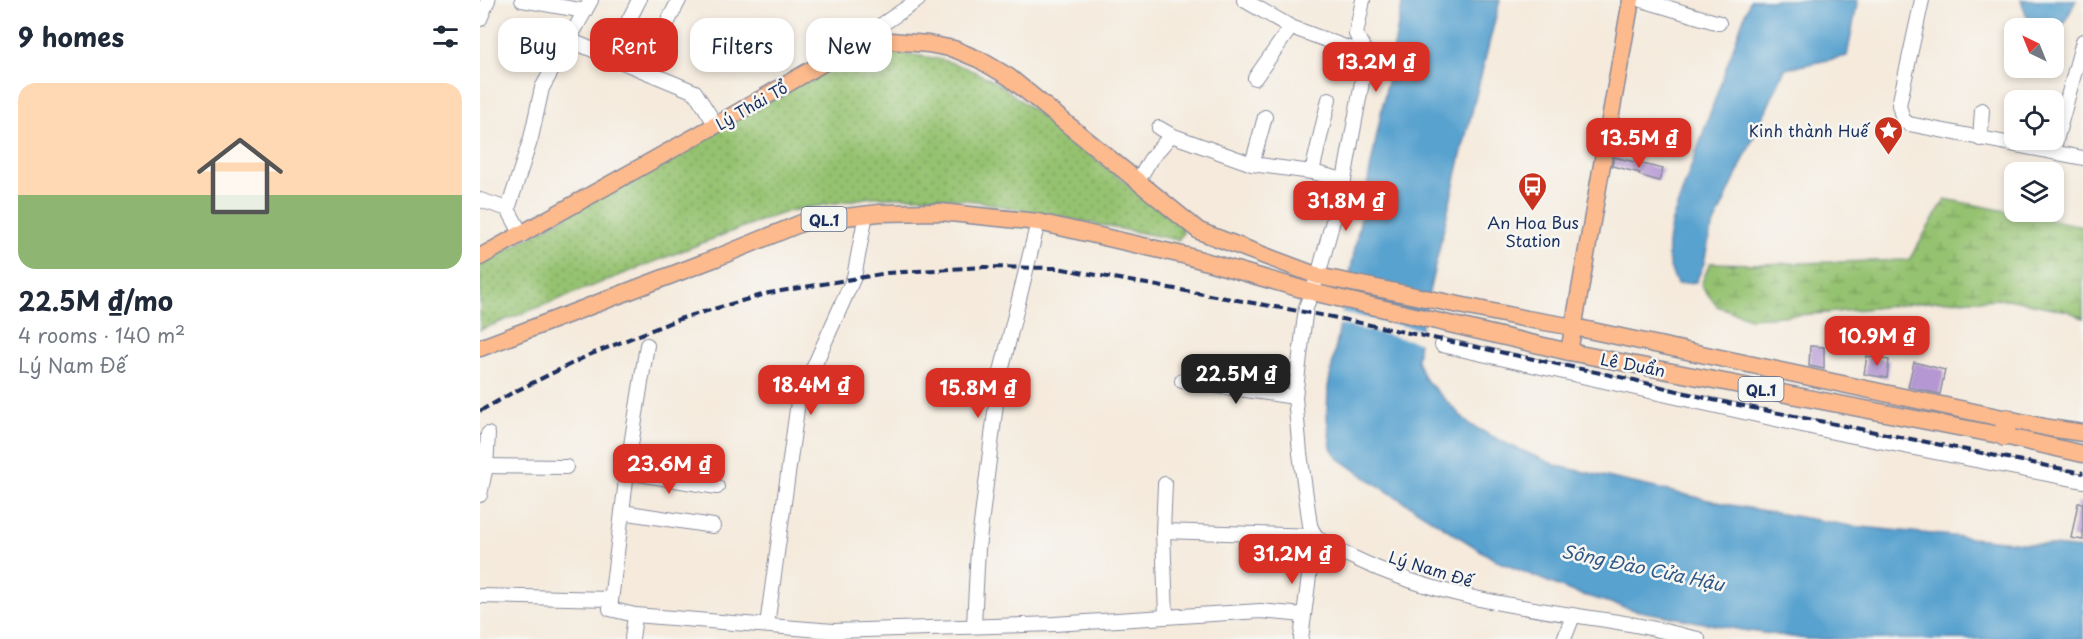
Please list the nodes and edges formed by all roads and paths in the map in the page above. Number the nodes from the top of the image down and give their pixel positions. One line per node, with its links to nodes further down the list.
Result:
1 (488, 0): 15 (street)
2 (522, 0): 11 (street)
3 (639, 0): 12 (street)
4 (679, 0): 13 (street)
5 (1244, 0): 18 (street)
6 (1363, 0): 21 (street)
7 (1631, 0): 46 (main road)
8 (1642, 0): 17 (street)
9 (1922, 0): 30 (street)
10 (912, 1): 14 (street)
11 (588, 6): 16 (street)
12 (630, 18)
13 (670, 18)
14 (889, 18)
15 (480, 19)
16 (578, 23)
17 (1719, 23)
18 (1292, 27): 21 (street); 25 (street)
19 (2083, 40): 31 (street)
20 (892, 41): 36 (main road, Lý Thái Tổ / QL.1)
21 (1367, 55): 35 (street)
22 (551, 72): 38 (street)
23 (648, 72): 29 (street)
24 (807, 72): 29 (main road, Lý Thái Tổ / QL.1)
25 (1255, 78)
26 (1329, 99): 34 (street)
27 (1982, 110): 30 (street)
28 (1265, 117): 33 (street)
29 (716, 125): 42 (main road, Lý Thái Tổ / QL.1)
30 (1980, 139): 31 (street)
31 (2053, 152): 32 (street)
32 (2083, 158)
33 (1252, 164): 34 (street); 36 (street)
34 (1312, 172): 35 (street)
35 (1344, 180): 45 (street)
36 (1138, 181): 41 (main road, Lý Thái Tổ / QL.1)
37 (480, 200): 38 (street)
38 (508, 209): 42 (street)
39 (866, 214): 40 (main road, QL.1); 49 (main road, QL.1); 75 (street)
40 (1038, 222): 43 (main road, QL.1); 76 (street)
41 (1199, 231): 43 (main road); 45 (main road, Lê Duẩn / QL.1)
42 (522, 235): 44 (main road, Lý Thái Tổ / QL.1)
43 (1187, 256): 45 (main road, Lê Duẩn / QL.1)
44 (480, 257)
45 (1319, 285): 46 (main road, Lê Duẩn / QL.1); 50 (main road, Lê Duẩn / QL.1); 52 (street)
46 (1574, 327): 50 (main road); 53 (main road, Lê Duẩn / QL.1)
47 (647, 345): 59 (street)
48 (1442, 345): 60 (street)
49 (480, 348)
50 (1569, 352): 53 (main road, Lê Duẩn / QL.1)
51 (1182, 381): 52 (street)
52 (1295, 398): 67 (street)
53 (2005, 427): 54 (main road, Lê Duẩn / QL.1); 56 (main road, Lê Duẩn / QL.1)
54 (2083, 433)
55 (488, 434): 57 (street)
56 (2083, 454)
57 (486, 466): 58 (street); 63 (street)
58 (566, 467)
59 (627, 472): 62 (street); 64 (street)
60 (2083, 481)
61 (1165, 484): 66 (street)
62 (717, 487)
63 (480, 495)
64 (622, 512): 65 (street); 69 (street)
65 (713, 526)
66 (1163, 531): 67 (street); 72 (street)
67 (1314, 536): 71 (street); 73 (street, Lý Nam Đế)
68 (480, 596): 69 (street)
69 (611, 599): 70 (street)
70 (634, 615): 75 (street); 78 (street)
71 (1304, 615): 72 (street); 80 (street)
72 (1166, 616): 74 (street)
73 (1573, 616): 81 (street); 82 (street, Lý Nam Đế)
74 (1054, 624): 76 (street); 79 (street)
75 (767, 625): 77 (street)
76 (974, 626): 77 (street)
77 (833, 635)
78 (632, 639)
79 (1052, 639)
80 (1301, 639)
81 (1564, 639)
82 (1698, 639)

